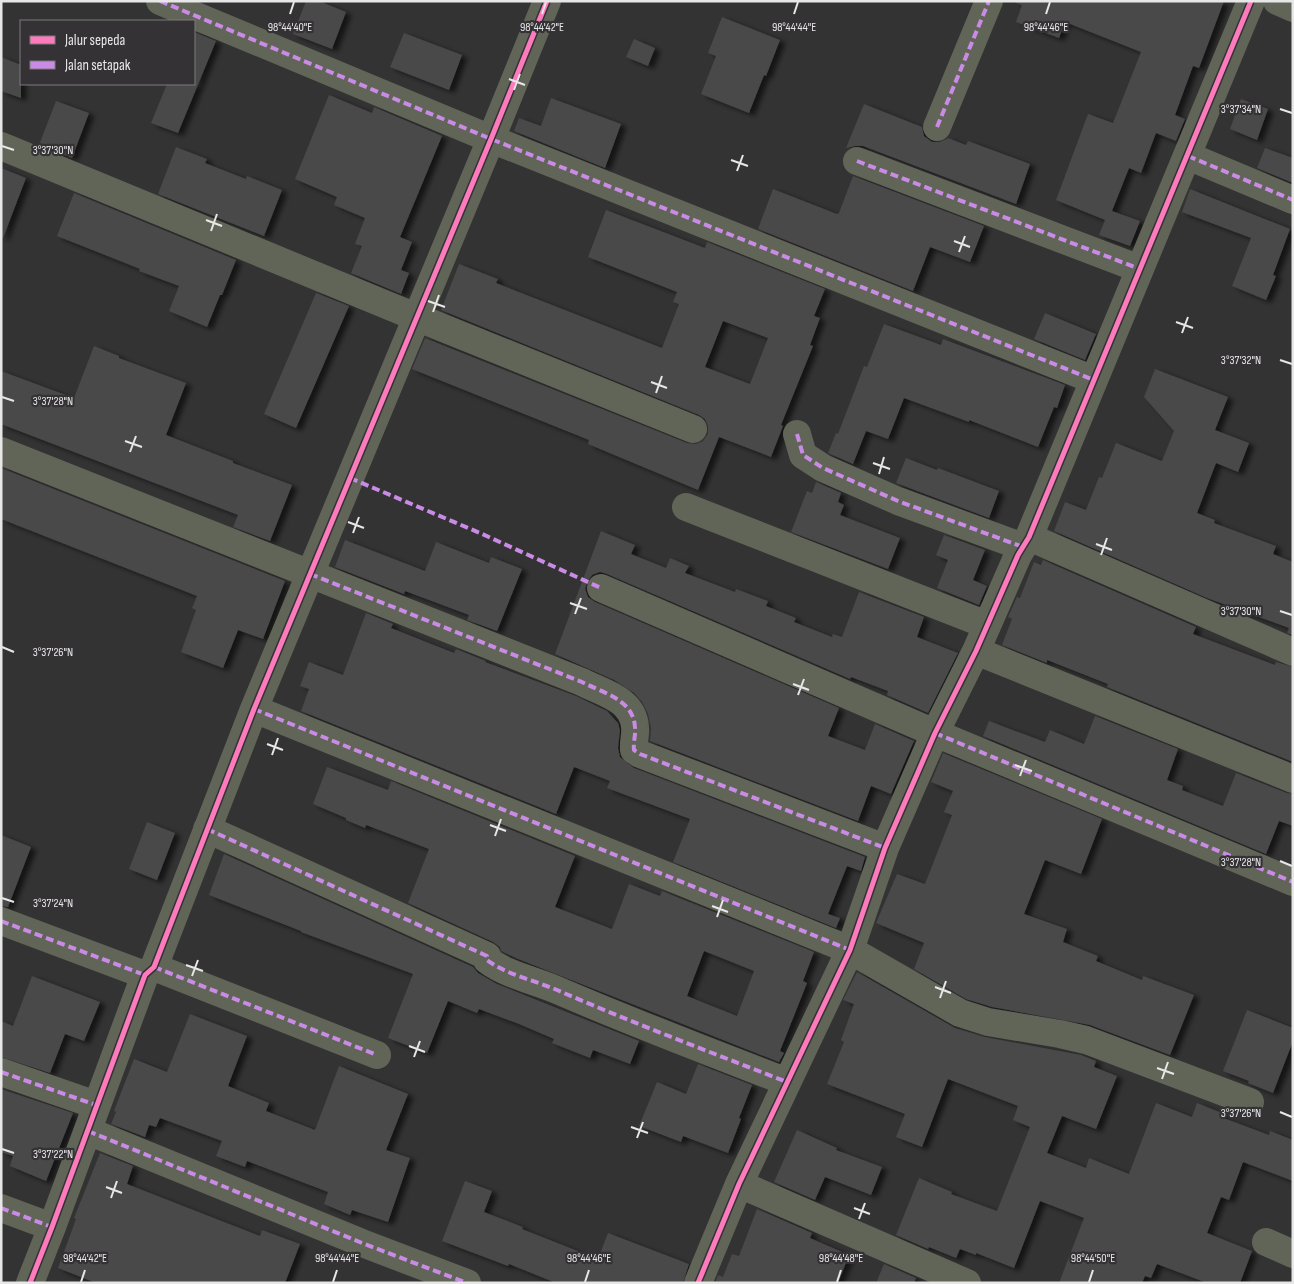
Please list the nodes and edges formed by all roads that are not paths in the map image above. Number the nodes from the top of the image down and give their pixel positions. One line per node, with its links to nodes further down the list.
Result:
1 (160, 1): 8 (street)
2 (547, 1): 8 (street)
3 (989, 1): 7 (street)
4 (1251, 1): 10 (street)
5 (1277, 1): 6 (street)
6 (1293, 8)
7 (937, 127)
8 (491, 140): 14 (street); 15 (street)
9 (1, 146): 14 (street)
10 (1188, 156): 12 (street); 13 (street)
11 (857, 162): 13 (street)
12 (1293, 200)
13 (1140, 269): 15 (street)
14 (416, 318): 16 (street); 21 (street)
15 (1094, 380): 20 (street)
16 (693, 429)
17 (797, 434): 20 (street)
18 (1, 451): 21 (street)
19 (686, 506): 23 (street)
20 (1026, 542): 23 (street); 25 (street)
21 (310, 574): 26 (street); 30 (street)
22 (601, 588): 27 (street)
23 (987, 625): 24 (street)
24 (976, 651): 27 (street); 28 (street)
25 (1293, 652)
26 (254, 710): 29 (street); 33 (street)
27 (935, 734): 30 (street); 31 (street)
28 (1293, 778)
29 (207, 829): 34 (street); 37 (street)
30 (885, 848): 33 (street)
31 (1293, 882)
32 (1, 921): 34 (street)
33 (850, 950): 37 (street); 38 (street)
34 (149, 971): 35 (street); 39 (street)
35 (376, 1055)
36 (1, 1072): 39 (street)
37 (787, 1082): 41 (street)
38 (1250, 1102)
39 (96, 1105): 40 (street)
40 (88, 1131): 43 (street); 47 (street)
41 (739, 1184): 48 (street); 49 (street)
42 (1, 1208): 43 (street)
43 (52, 1228): 46 (street)
44 (1266, 1242): 45 (street)
45 (1293, 1254)
46 (30, 1283)
47 (467, 1283)
48 (698, 1283)
49 (968, 1283)

